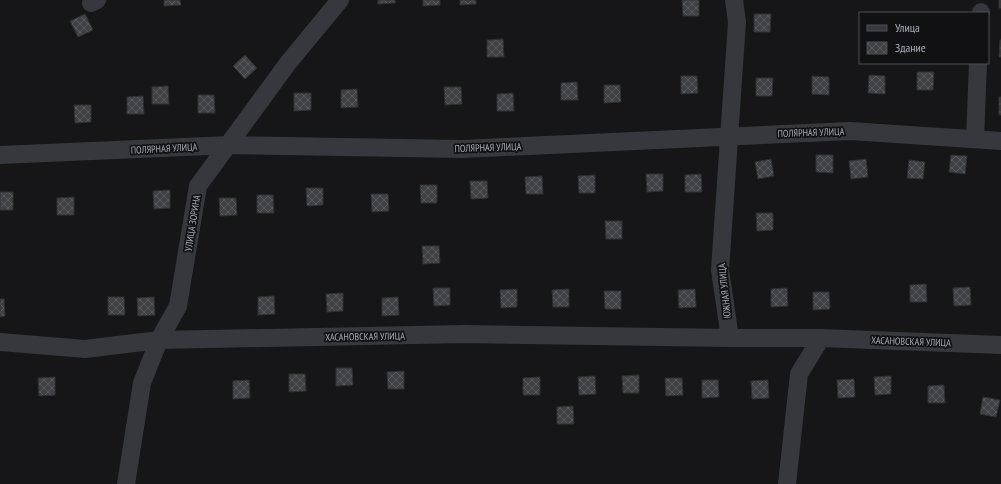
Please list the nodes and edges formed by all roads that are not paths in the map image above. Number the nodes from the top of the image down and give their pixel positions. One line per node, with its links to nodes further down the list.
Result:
1 (340, 0): 7 (street, УЛИЦА ЗОРИНА)
2 (734, 0): 4 (street, ЮЖНАЯ УЛИЦА)
3 (978, 64): 5 (street)
4 (728, 136): 5 (street, ПОЛЯРНАЯ УЛИЦА); 7 (street, ПОЛЯРНАЯ УЛИЦА); 9 (street, ЮЖНАЯ УЛИЦА)
5 (975, 139): 6 (street, ПОЛЯРНАЯ УЛИЦА)
6 (1001, 141)
7 (230, 145): 8 (street, ПОЛЯРНАЯ УЛИЦА); 11 (street, УЛИЦА ЗОРИНА)
8 (0, 155)
9 (730, 338): 10 (street); 11 (street, ХАСАНОВСКАЯ УЛИЦА)
10 (821, 338): 13 (street, ХАСАНОВСКАЯ УЛИЦА); 15 (street)
11 (159, 340): 12 (street, ХАСАНОВСКАЯ УЛИЦА); 14 (street, УЛИЦА ЗОРИНА)
12 (0, 342)
13 (1001, 344)
14 (126, 484)
15 (787, 484)

